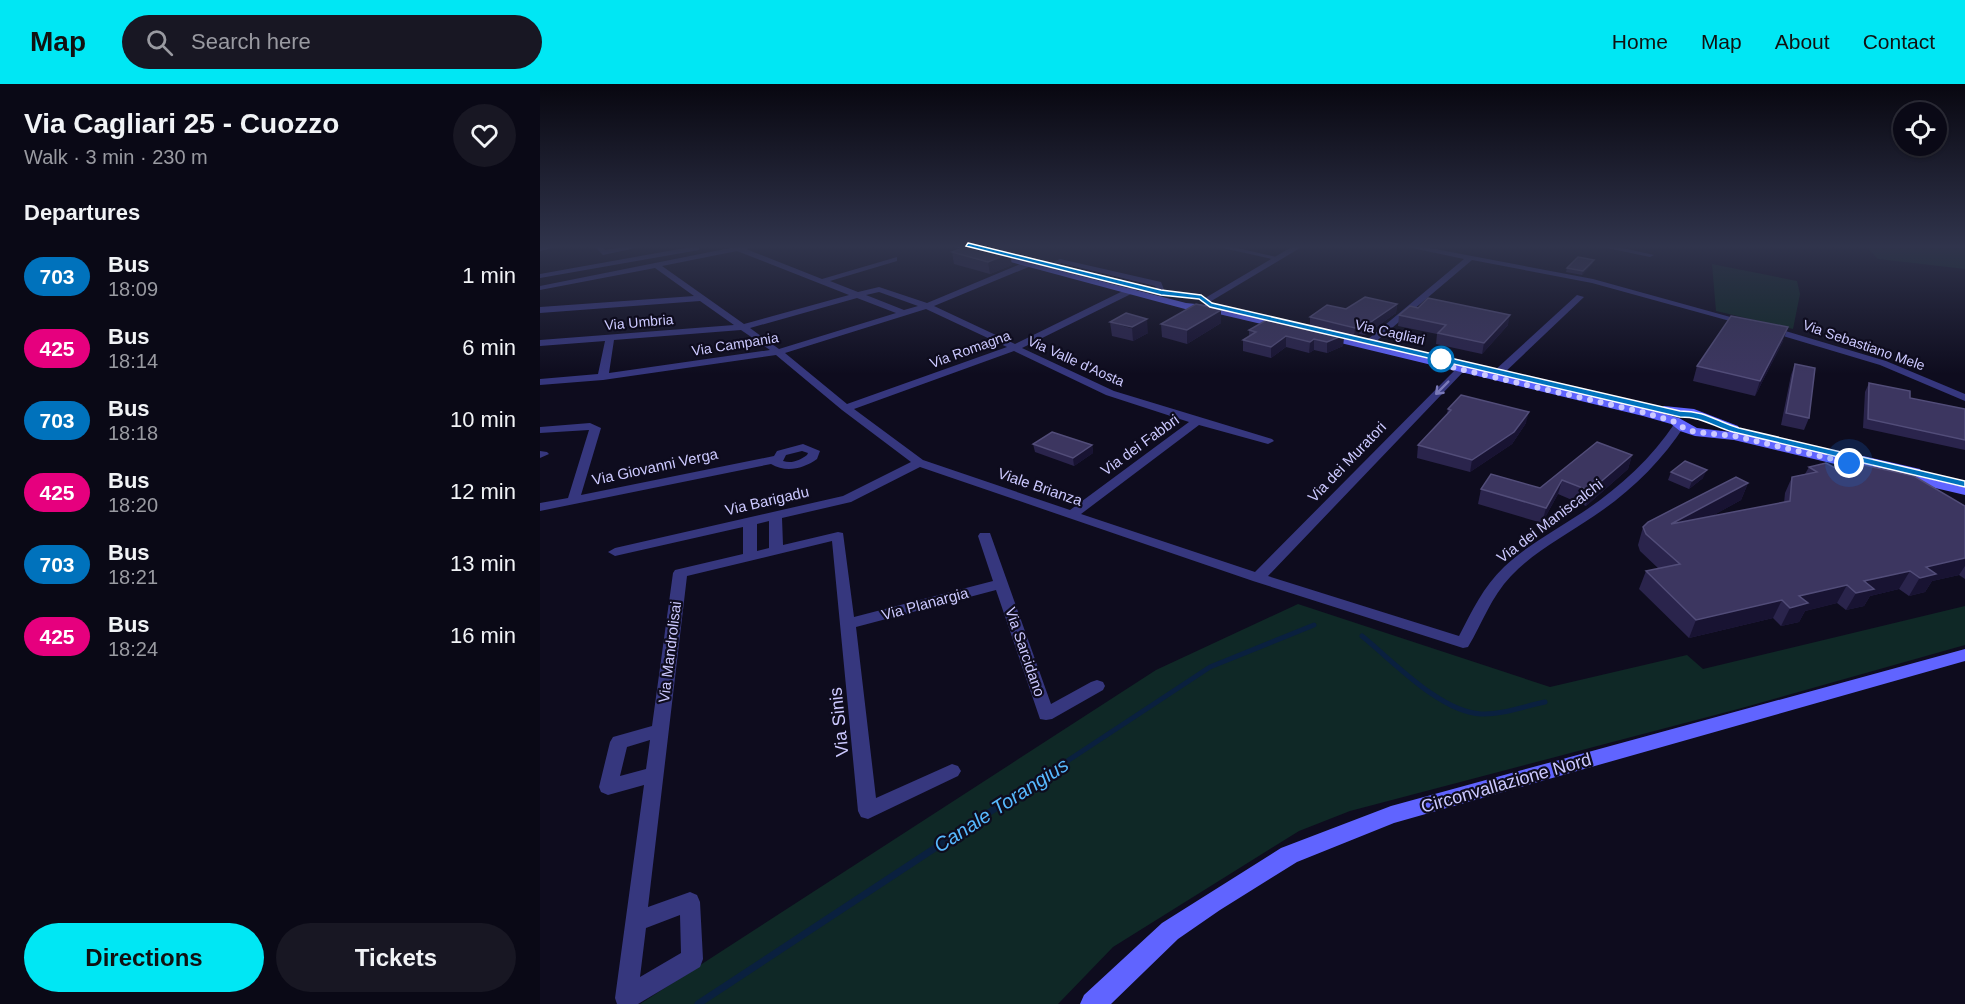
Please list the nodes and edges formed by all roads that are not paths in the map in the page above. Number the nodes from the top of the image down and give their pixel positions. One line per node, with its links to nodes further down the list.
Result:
1 (688, 288): 13 (street, Viale Brianza)
2 (840, 288): 11 (street)
3 (879, 288): 11 (street, Via Umbria); 15 (street, Via Valle d'Aosta)
4 (970, 288): 15 (street, Via Campania)
5 (1124, 288): 10 (main road)
6 (1143, 288): 14 (main road)
7 (1224, 288): 14 (street)
8 (1434, 288): 21 (street)
9 (1620, 288): 29 (street, Via Sebastiano Mele)
10 (1132, 290): 14 (main road); 23 (street, Via Romagna)
11 (857, 295): 17 (street); 18 (street, Via Umbria)
12 (1580, 297): 26 (street)
13 (702, 298): 16 (street); 18 (street, Viale Brianza)
14 (1194, 301): 19 (main road)
15 (927, 306): 17 (street, Via Campania); 23 (street, Via Valle d'Aosta)
16 (540, 310)
17 (904, 313): 24 (street, Via Campania)
18 (743, 327): 20 (street, Via Umbria); 24 (street, Viale Brianza)
19 (1296, 327)
20 (609, 338): 22 (street, Via Umbria); 27 (street)
21 (1370, 342): 25 (main road, Via Cagliari); 26 (main road, Via Cagliari)
22 (540, 343)
23 (1014, 348): 30 (street, Via Romagna); 32 (street, Via Valle d'Aosta)
24 (778, 352): 27 (street, Via Campania); 30 (street, Viale Brianza)
25 (1461, 369): 31 (main road, Via Cagliari); 50 (street, Via dei Muratori, one-way to 50)
26 (1498, 373): 31 (main road, Via Cagliari)
27 (603, 377): 28 (street, Via Campania)
28 (540, 382)
29 (1965, 398)
30 (846, 408): 38 (street, Viale Brianza)
31 (1678, 420): 34 (main road, Via Cagliari); 34 (main road, Via Cagliari); 35 (street, Via dei Maniscalchi)
32 (1197, 422): 36 (street, Via Valle d'Aosta); 43 (street, Via dei Fabbri)
33 (540, 430): 41 (street)
34 (1710, 430): 35 (street); 39 (main road, Via Cagliari); 40 (main road, Via Cagliari)
35 (1671, 438): 53 (street, Via dei Maniscalchi)
36 (1268, 441)
37 (776, 459): 41 (street, Via Giovanni Verga)
38 (920, 463): 43 (street, Viale Brianza); 44 (street, Via Barigadu)
39 (1965, 484)
40 (1965, 490)
41 (573, 501): 42 (street, Via Giovanni Verga)
42 (540, 507)
43 (1071, 515): 50 (street, Viale Brianza)
44 (776, 516): 45 (street, Via Barigadu); 47 (street)
45 (750, 522): 48 (street, Via Barigadu); 49 (street)
46 (985, 536): 51 (street, Via Sarcidano)
47 (776, 550): 49 (street); 52 (street, Via Sinis)
48 (615, 552)
49 (750, 556): 56 (street, Via Mandrolisai)
50 (1258, 578): 53 (street, Viale Brianza)
51 (1001, 584): 52 (street, Via Planargia); 55 (street, Via Sarcidano)
52 (848, 624): 57 (street, Via Sinis)
53 (1464, 643)
54 (1965, 655): 60 (main road, Circonvallazione Nord)
55 (1097, 686)
56 (660, 730): 58 (street, Via Mandrolisai); 58 (street)
57 (952, 771)
58 (655, 774): 59 (street, Via Mandrolisai)
59 (636, 921): 59 (street, Via Mandrolisai)
60 (1093, 1004)

